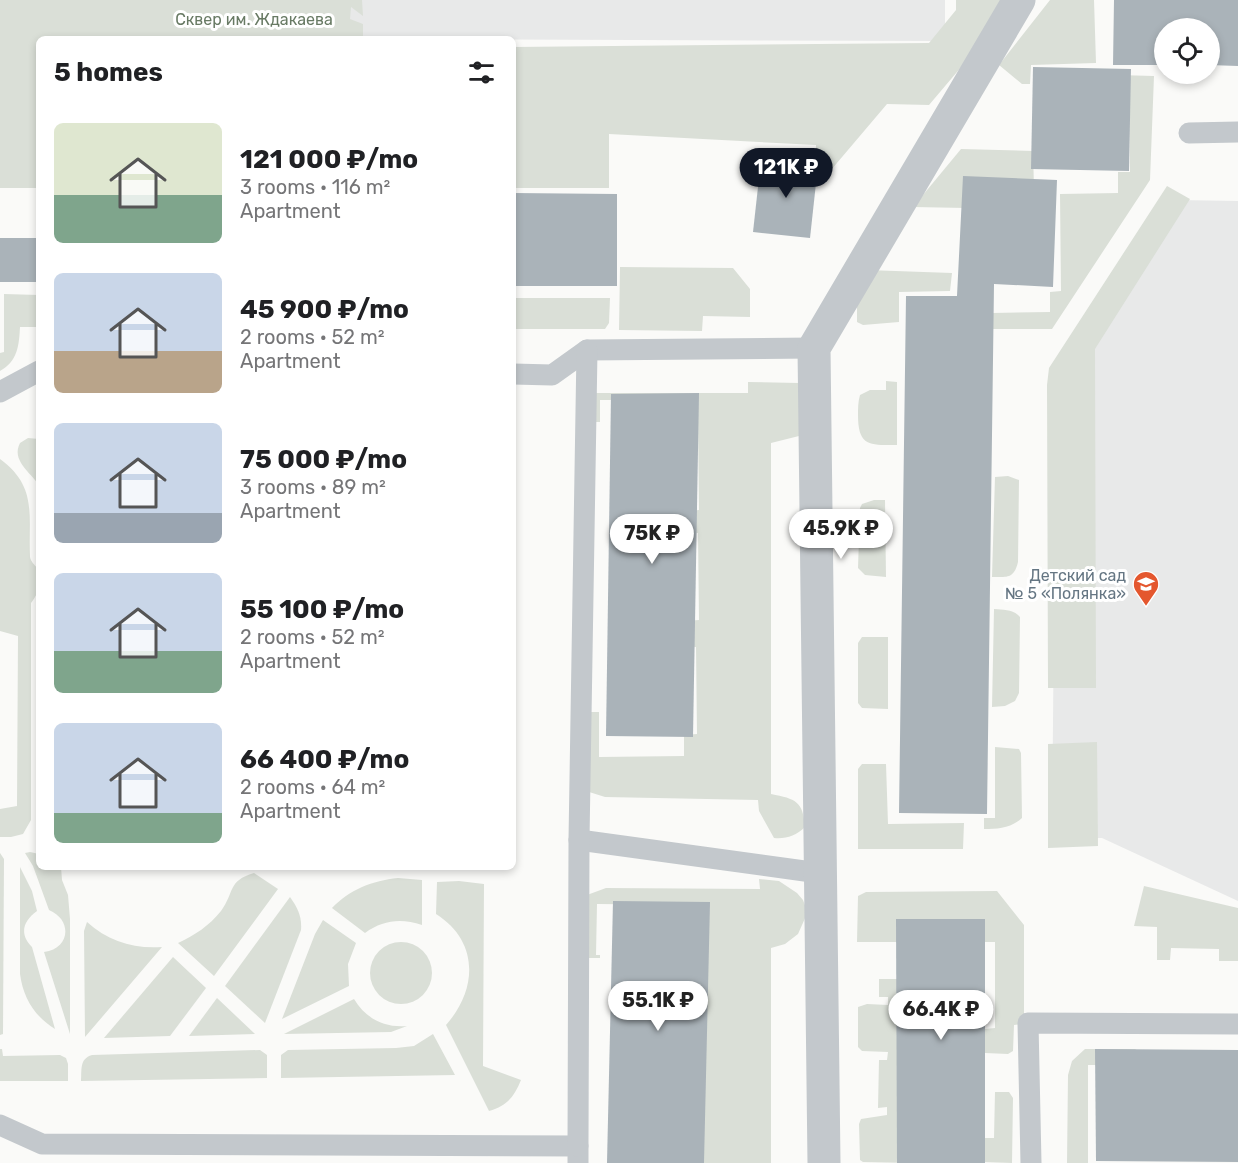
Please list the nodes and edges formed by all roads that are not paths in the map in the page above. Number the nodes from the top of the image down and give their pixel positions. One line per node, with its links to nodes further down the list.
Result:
1 (1019, 0): 4 (street)
2 (1238, 132): 3 (lane)
3 (1189, 133)
4 (814, 348): 5 (lane); 10 (street)
5 (587, 350): 7 (lane); 9 (lane)
6 (36, 373): 8 (lane)
7 (516, 374)
8 (0, 392)
9 (579, 840): 10 (lane); 13 (lane)
10 (819, 873): 14 (street)
11 (1238, 1024): 15 (lane)
12 (0, 1125): 13 (lane)
13 (578, 1155)
14 (824, 1163)
15 (1031, 1163)

